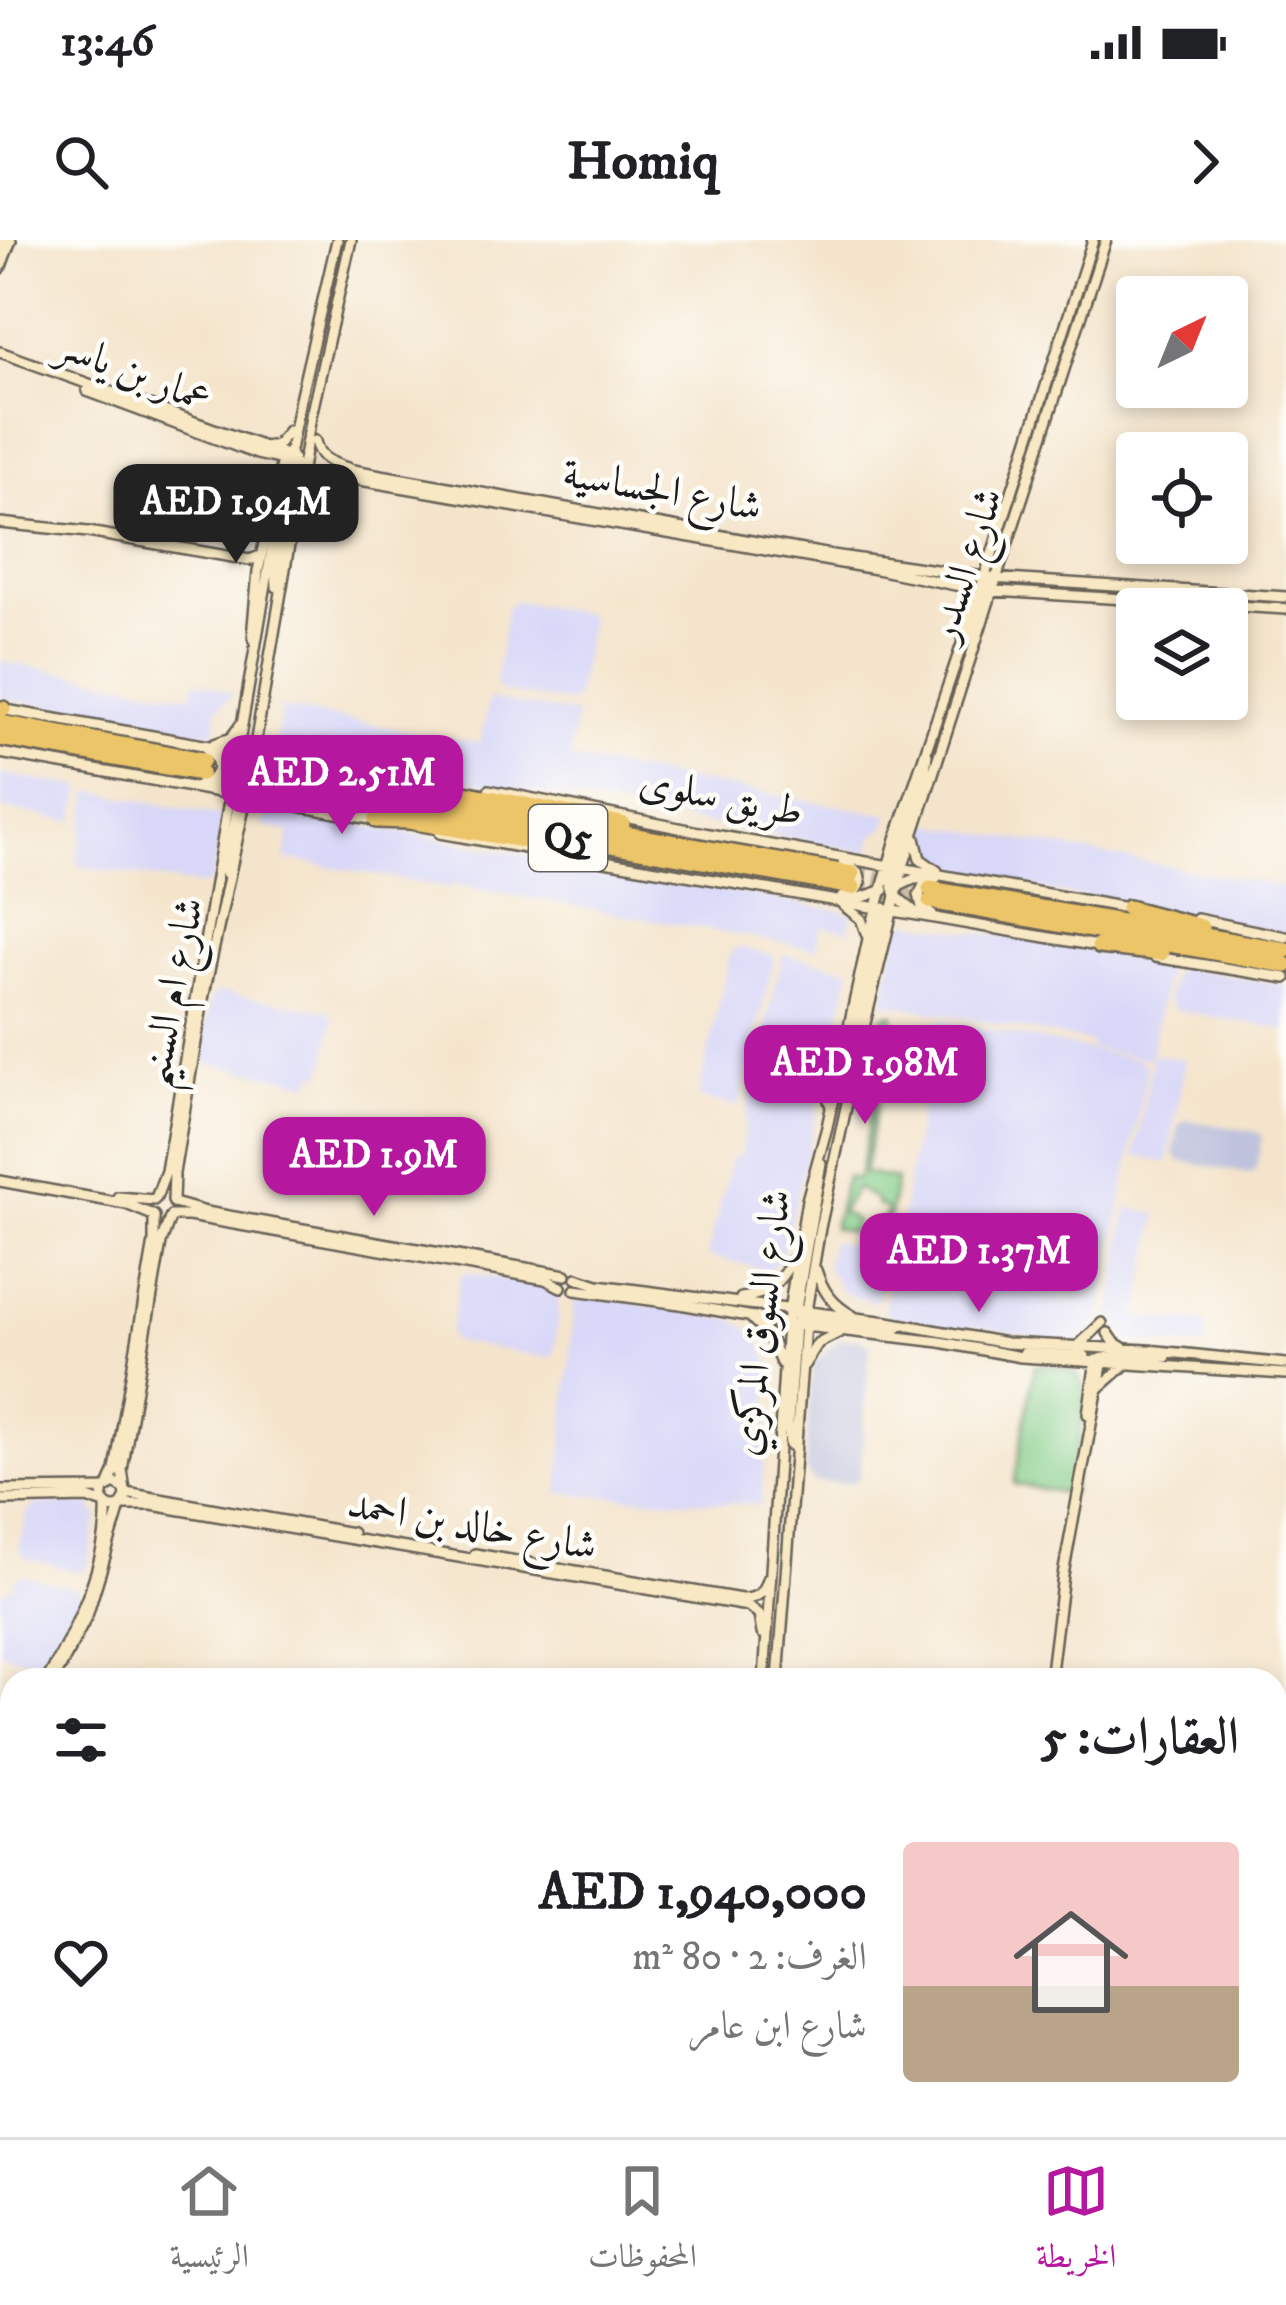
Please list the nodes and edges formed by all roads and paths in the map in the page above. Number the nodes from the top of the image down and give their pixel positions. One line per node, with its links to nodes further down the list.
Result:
1 (8, 240): 6 (main road); 7 (main road)
2 (337, 240): 13 (main road)
3 (1093, 240): 8 (main road, شارع السدر)
4 (1106, 240): 31 (main road, شارع السدر)
5 (352, 244): 10 (main road)
6 (0, 251)
7 (0, 268)
8 (1078, 285): 9 (main road); 15 (main road, شارع السدر)
9 (1067, 296)
10 (334, 310): 11 (main road); 17 (main road)
11 (338, 331)
12 (0, 352): 18 (main road, عمار بن ياسر); 18 (main road, عمار بن ياسر)
13 (305, 376): 16 (main road); 17 (main road); 19 (main road)
14 (1034, 390): 15 (main road)
15 (1037, 412): 26 (main road, شارع السدر)
16 (288, 430): 18 (main road); 19 (main road)
17 (310, 441): 19 (main road); 20 (main road); 29 (main road)
18 (260, 451): 19 (main road, عمار بن ياسر); 22 (main road)
19 (287, 459): 22 (main road); 25 (main road); 47 (main road)
20 (329, 462): 21 (main road); 24 (main road, شارع الجساسية)
21 (326, 479): 23 (main road); 24 (main road, شارع الجساسية)
22 (278, 482): 32 (main road)
23 (306, 491)
24 (496, 499): 28 (main road, شارع الجساسية); 28 (main road, شارع الجساسية)
25 (280, 502): 32 (main road); 50 (main road)
26 (1007, 502): 35 (main road); 38 (main road)
27 (0, 524): 32 (main road)
28 (634, 524): 30 (main road, شارع الجساسية); 30 (main road, شارع الجساسية)
29 (290, 531): 33 (main road); 47 (main road)
30 (744, 543): 34 (main road, شارع الجساسية); 34 (main road, شارع الجساسية)
31 (1007, 548): 37 (main road); 38 (main road, شارع السدر)
32 (258, 553): 50 (main road)
33 (293, 559)
34 (892, 569): 35 (main road, شارع الجساسية); 36 (main road, شارع الجساسية); 38 (main road)
35 (964, 574): 38 (main road, شارع الجساسية)
36 (919, 580): 38 (main road, شارع الجساسية); 48 (main road)
37 (1030, 582): 38 (main road); 39 (main road)
38 (989, 585): 40 (main road); 41 (main road); 48 (main road, شارع السدر); 49 (main road, شارع السدر); 54 (main road)
39 (1126, 588)
40 (1116, 589)
41 (1015, 594): 45 (main road); 49 (main road)
42 (1248, 597): 44 (main road)
43 (1248, 597): 46 (main road)
44 (1286, 597)
45 (1116, 600)
46 (1286, 609)
47 (277, 611): 58 (main road)
48 (971, 614): 51 (main road, شارع السدر)
49 (982, 627): 54 (main road, شارع السدر)
50 (256, 654): 52 (main road)
51 (958, 655): 53 (main road); 62 (main road, شارع السدر)
52 (254, 666): 57 (main road); 63 (main road)
53 (945, 666)
54 (968, 672): 56 (main road, شارع السدر)
55 (1, 712): 61 (main road, طريق سلوى); 66 (highway, طريق سلوى)
56 (953, 717): 60 (main road); 70 (main road, شارع السدر)
57 (245, 718): 63 (main road); 66 (main road)
58 (258, 728): 63 (main road); 69 (main road)
59 (0, 738): 66 (highway, طريق سلوى)
60 (953, 740)
61 (193, 743): 66 (main road, طريق سلوى); 66 (main road)
62 (926, 750): 80 (main road, شارع السدر); 83 (main road)
63 (246, 752): 66 (main road, طريق سلوى); 68 (main road); 69 (main road, طريق سلوى)
64 (0, 753): 67 (main road, طريق سلوى)
65 (949, 753): 70 (main road)
66 (203, 766): 67 (main road); 68 (main road); 68 (main road)
67 (81, 767): 72 (main road, طريق سلوى)
68 (243, 774): 69 (main road); 69 (main road); 73 (main road)
69 (286, 777): 71 (main road, طريق سلوى); 73 (main road, طريق سلوى); 74 (main road, طريق سلوى); 74 (main road); 82 (highway, طريق سلوى / Q5)
70 (932, 777): 79 (main road, شارع السدر)
71 (403, 781): 81 (main road, طريق سلوى); 82 (highway)
72 (168, 784): 73 (main road, طريق سلوى); 78 (main road)
73 (238, 797): 77 (main road, شارع ام السنيم); 78 (main road, شارع ام السنيم); 84 (main road)
74 (300, 807): 75 (main road, طريق سلوى)
75 (315, 810): 76 (main road, طريق سلوى); 77 (main road)
76 (376, 820): 82 (highway); 85 (main road, طريق سلوى)
77 (241, 824): 84 (main road, شارع ام السنيم)
78 (225, 830): 102 (main road, شارع ام السنيم)
79 (914, 832): 83 (main road, شارع السدر); 87 (main road)
80 (896, 839): 83 (main road, شارع السدر); 85 (main road)
81 (832, 855): 85 (main road, طريق سلوى); 85 (main road)
82 (716, 857): 85 (highway, طريق سلوى / Q5)
83 (896, 866): 85 (main road, طريق سلوى); 86 (main road, شارع السدر); 87 (main road, طريق سلوى)
84 (228, 884): 103 (main road, شارع ام السنيم)
85 (849, 884): 86 (main road); 86 (main road); 89 (main road, طريق سلوى); 93 (main road)
86 (889, 889): 87 (main road); 87 (main road); 89 (main road, شارع السدر)
87 (933, 892): 88 (main road); 89 (main road, طريق سلوى); 90 (main road, طريق سلوى); 90 (main road); 94 (highway, طريق سلوى); 96 (highway, طريق سلوى)
88 (1128, 908): 94 (highway)
89 (884, 910): 92 (main road, شارع السوق المركزي); 93 (main road, شارع السوق المركزي); 98 (main road)
90 (942, 920): 91 (main road, طريق سلوى)
91 (955, 922): 92 (main road); 95 (main road, طريق سلوى)
92 (886, 936): 98 (main road, شارع السوق المركزي)
93 (868, 940): 97 (main road, شارع السوق المركزي)
94 (1282, 945)
95 (1099, 946): 96 (highway)
96 (1286, 971)
97 (850, 1015): 99 (main road, شارع السوق المركزي); 99 (main road)
98 (858, 1052): 107 (main road, شارع السوق المركزي)
99 (831, 1108): 100 (main road, شارع السوق المركزي)
100 (827, 1127): 106 (main road, شارع السوق المركزي); 112 (main road)
101 (0, 1180): 102 (main road); 104 (main road)
102 (155, 1199): 103 (main road); 104 (main road)
103 (173, 1202): 105 (main road); 108 (main road)
104 (154, 1215): 105 (main road); 131 (main road)
105 (171, 1217): 108 (main road); 133 (main road)
106 (797, 1250): 109 (main road); 112 (main road, شارع السوق المركزي)
107 (814, 1262): 112 (main road, شارع السوق المركزي); 113 (main road)
108 (572, 1281): 109 (main road); 110 (main road)
109 (722, 1299): 112 (main road)
110 (680, 1304): 111 (main road); 112 (main road)
111 (747, 1315): 112 (main road); 126 (main road)
112 (796, 1317): 113 (main road); 114 (main road); 115 (main road); 126 (main road, شارع السوق المركزي); 128 (main road, شارع السوق المركزي); 130 (main road)
113 (858, 1318): 114 (main road)
114 (922, 1328): 116 (main road)
115 (843, 1331): 118 (main road); 128 (main road)
116 (1077, 1347): 117 (main road); 119 (main road)
117 (1130, 1351): 119 (main road); 120 (main road)
118 (1004, 1354): 119 (main road); 123 (main road)
119 (1100, 1356): 120 (main road); 123 (main road); 124 (main road); 129 (main road)
120 (1196, 1356): 122 (main road)
121 (1264, 1356): 122 (main road)
122 (1250, 1360): 125 (main road)
123 (1072, 1362): 129 (main road)
124 (1126, 1364): 127 (main road); 129 (main road)
125 (1286, 1364)
126 (782, 1370): 136 (main road, شارع السوق المركزي)
127 (1286, 1374)
128 (800, 1377): 130 (main road, شارع السوق المركزي)
129 (1095, 1386): 142 (main road)
130 (793, 1464): 141 (main road, شارع السوق المركزي)
131 (106, 1487): 132 (main road); 133 (main road); 135 (main road)
132 (0, 1490)
133 (123, 1498): 135 (main road); 136 (main road, شارع خالد بن احمد); 137 (main road, شارع خالد بن احمد); 139 (main road)
134 (0, 1500): 135 (main road)
135 (105, 1505): 138 (main road)
136 (771, 1568): 137 (main road, شارع السوق المركزي)
137 (765, 1661): 140 (main road, شارع السوق المركزي)
138 (56, 1668)
139 (58, 1668)
140 (765, 1668)
141 (779, 1668)
142 (1051, 1668)

